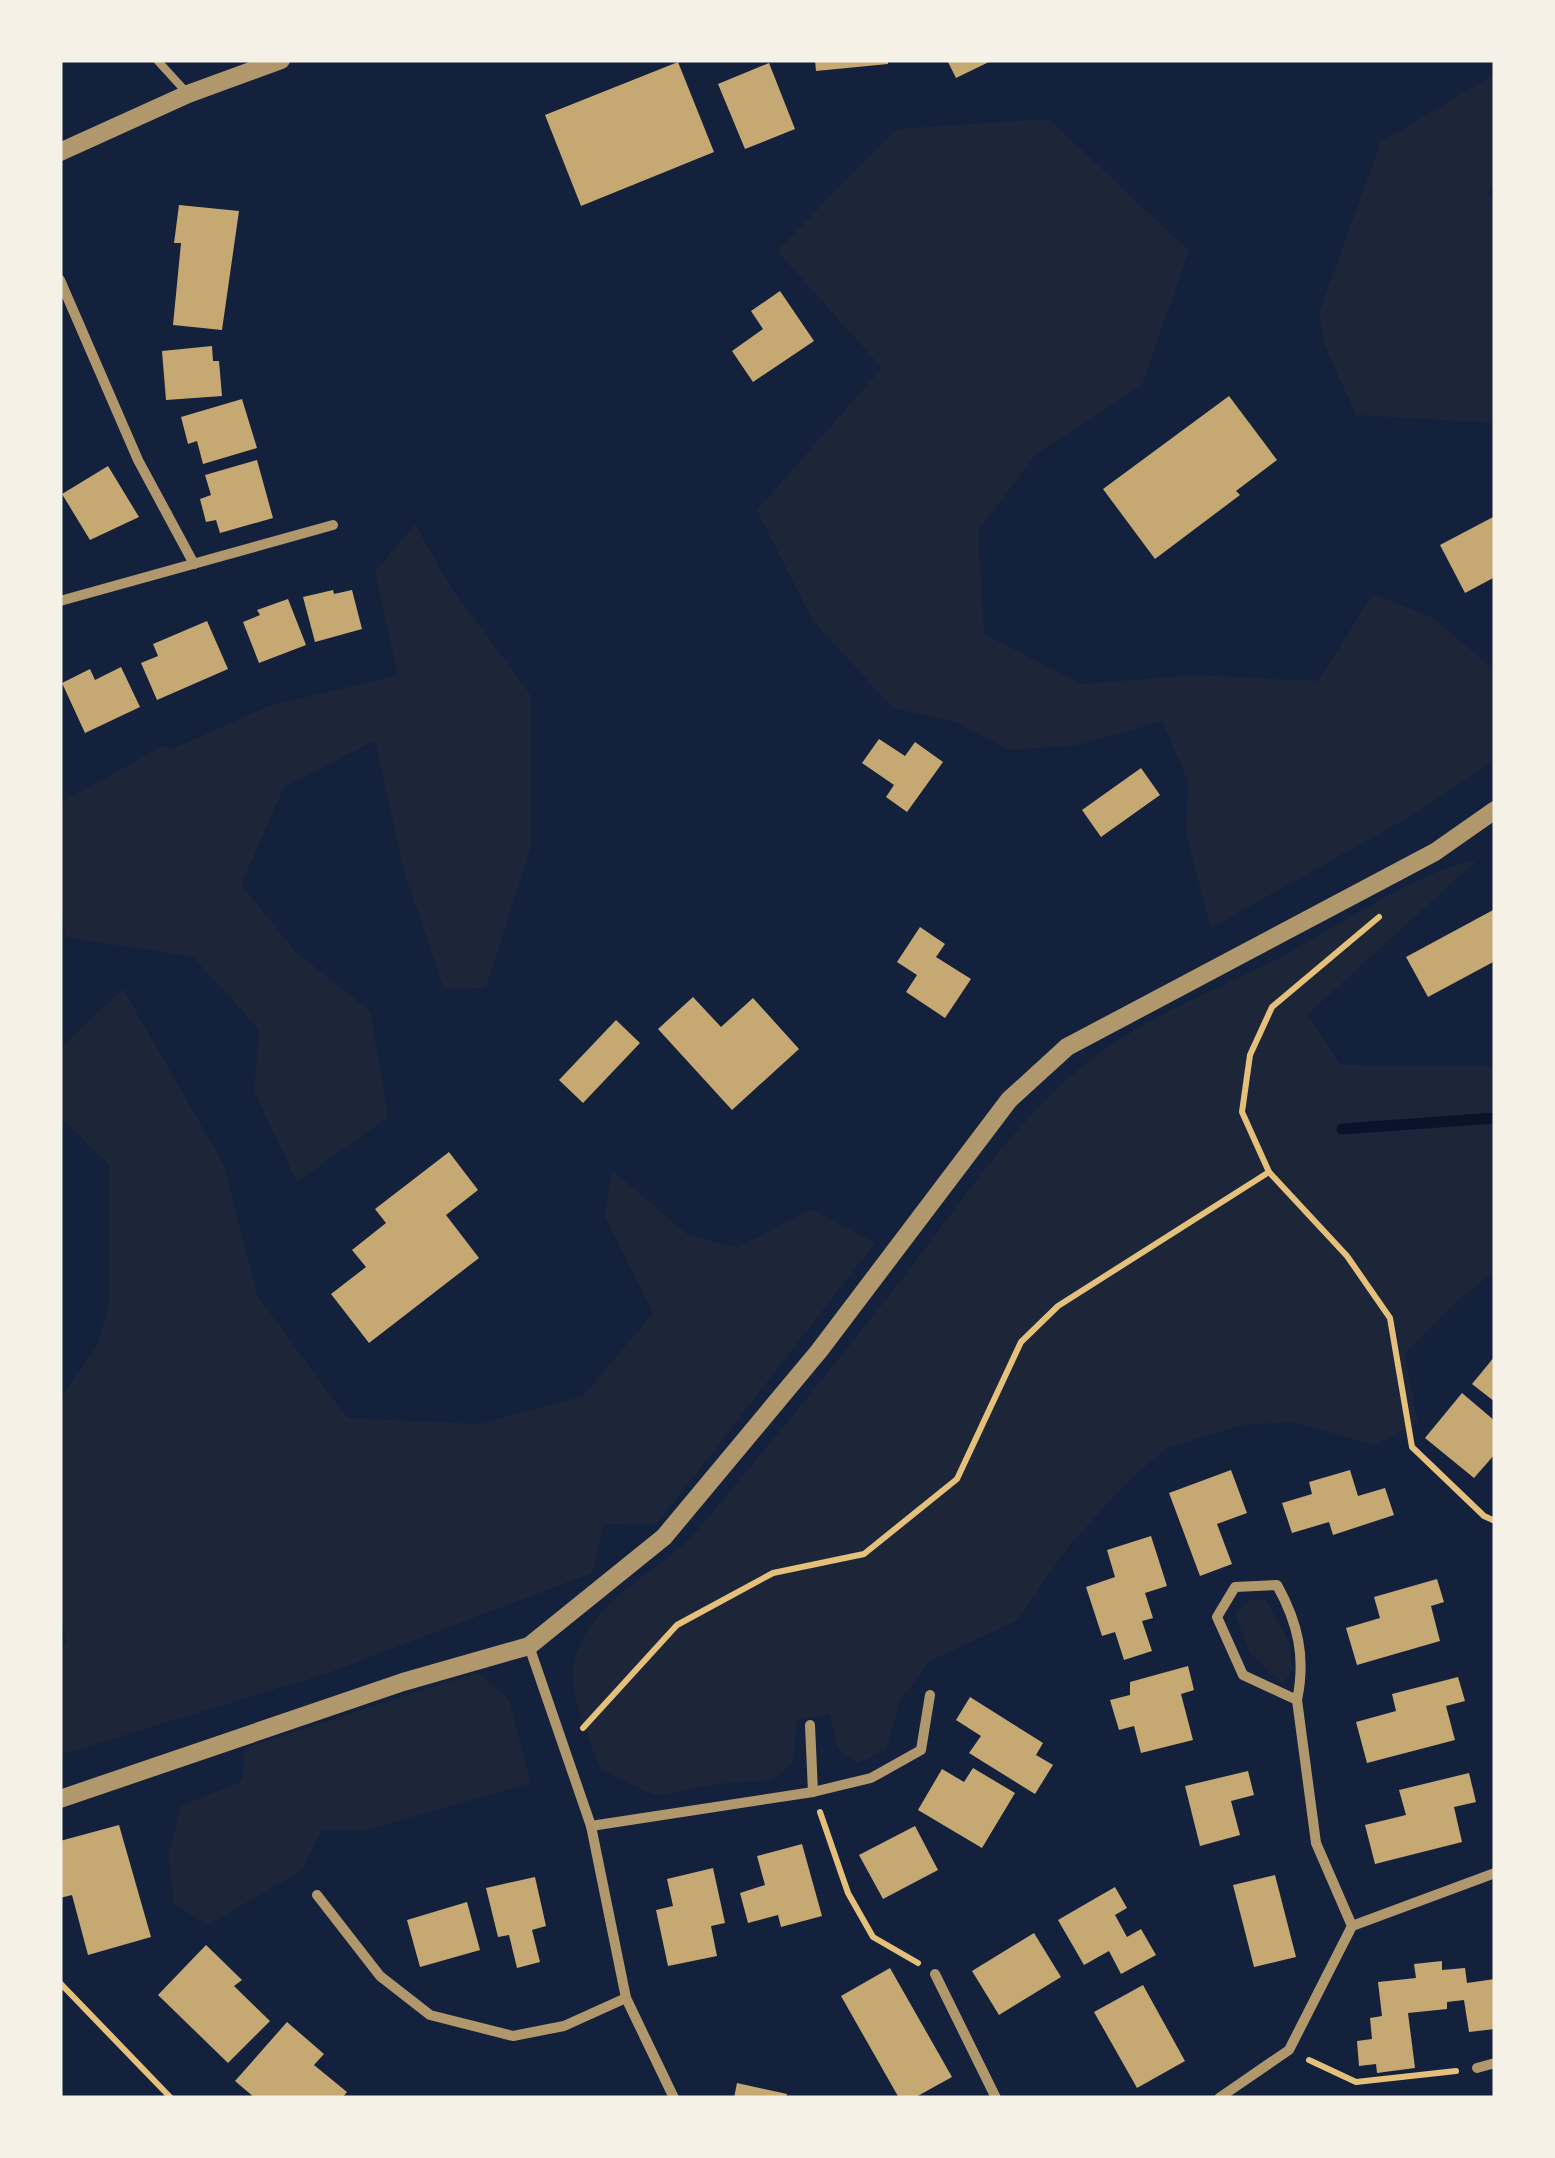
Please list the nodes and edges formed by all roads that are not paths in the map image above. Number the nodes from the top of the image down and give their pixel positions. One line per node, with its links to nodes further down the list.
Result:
1 (156, 60): 3 (lane)
2 (281, 60): 3 (street)
3 (188, 94): 4 (street)
4 (60, 152)
5 (60, 280): 7 (street)
6 (332, 525): 7 (street)
7 (194, 564): 8 (street)
8 (60, 601)
9 (1495, 810): 10 (street)
10 (529, 1646): 15 (street); 16 (street)
11 (930, 1696): 14 (street)
12 (1297, 1700): 12 (street); 19 (street)
13 (810, 1725): 14 (street)
14 (813, 1792): 16 (street)
15 (60, 1798)
16 (591, 1826): 21 (street)
17 (1495, 1874): 19 (street)
18 (317, 1894): 21 (street)
19 (1352, 1926): 26 (street)
20 (935, 1974): 25 (street)
21 (626, 1998): 24 (street)
22 (1495, 2063): 23 (street)
23 (1478, 2068)
24 (674, 2098)
25 (996, 2098)
26 (1218, 2098)

